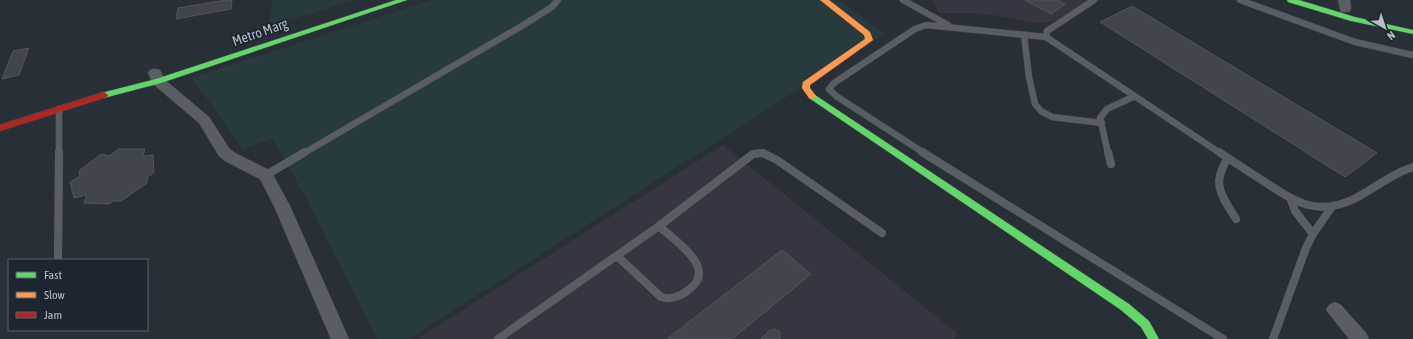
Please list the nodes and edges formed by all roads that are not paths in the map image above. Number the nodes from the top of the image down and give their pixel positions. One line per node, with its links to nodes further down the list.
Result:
1 (379, 0): 17 (street, Metro Marg)
2 (403, 0): 17 (street, Metro Marg)
3 (558, 0): 25 (lane)
4 (824, 0): 37 (street)
5 (903, 0): 12 (lane)
6 (1094, 0): 15 (lane)
7 (1240, 0): 16 (lane)
8 (1291, 0): 13 (street)
9 (1316, 0): 10 (street)
10 (1345, 5): 11 (street)
11 (1413, 23)
12 (952, 27): 14 (lane); 38 (lane)
13 (1413, 32)
14 (1024, 35): 15 (lane); 20 (lane)
15 (1046, 37): 18 (lane)
16 (1413, 55)
17 (157, 77): 19 (street, Metro Marg); 25 (street)
18 (1133, 97): 20 (lane); 22 (lane)
19 (59, 109): 21 (street, Metro Marg); 33 (lane)
20 (1102, 123): 23 (lane)
21 (0, 128)
22 (1228, 158): 26 (lane); 28 (lane)
23 (1111, 164)
24 (1413, 167): 27 (lane)
25 (266, 175): 36 (street)
26 (1291, 200): 27 (lane); 31 (lane)
27 (1331, 208): 31 (lane)
28 (1236, 219)
29 (659, 226): 30 (lane); 32 (lane); 32 (lane)
30 (882, 233)
31 (1313, 234): 39 (lane)
32 (617, 256): 35 (lane)
33 (58, 259)
34 (1335, 310): 40 (street)
35 (503, 338)
36 (340, 339)
37 (1154, 339)
38 (1223, 339)
39 (1273, 339)
40 (1360, 339)

